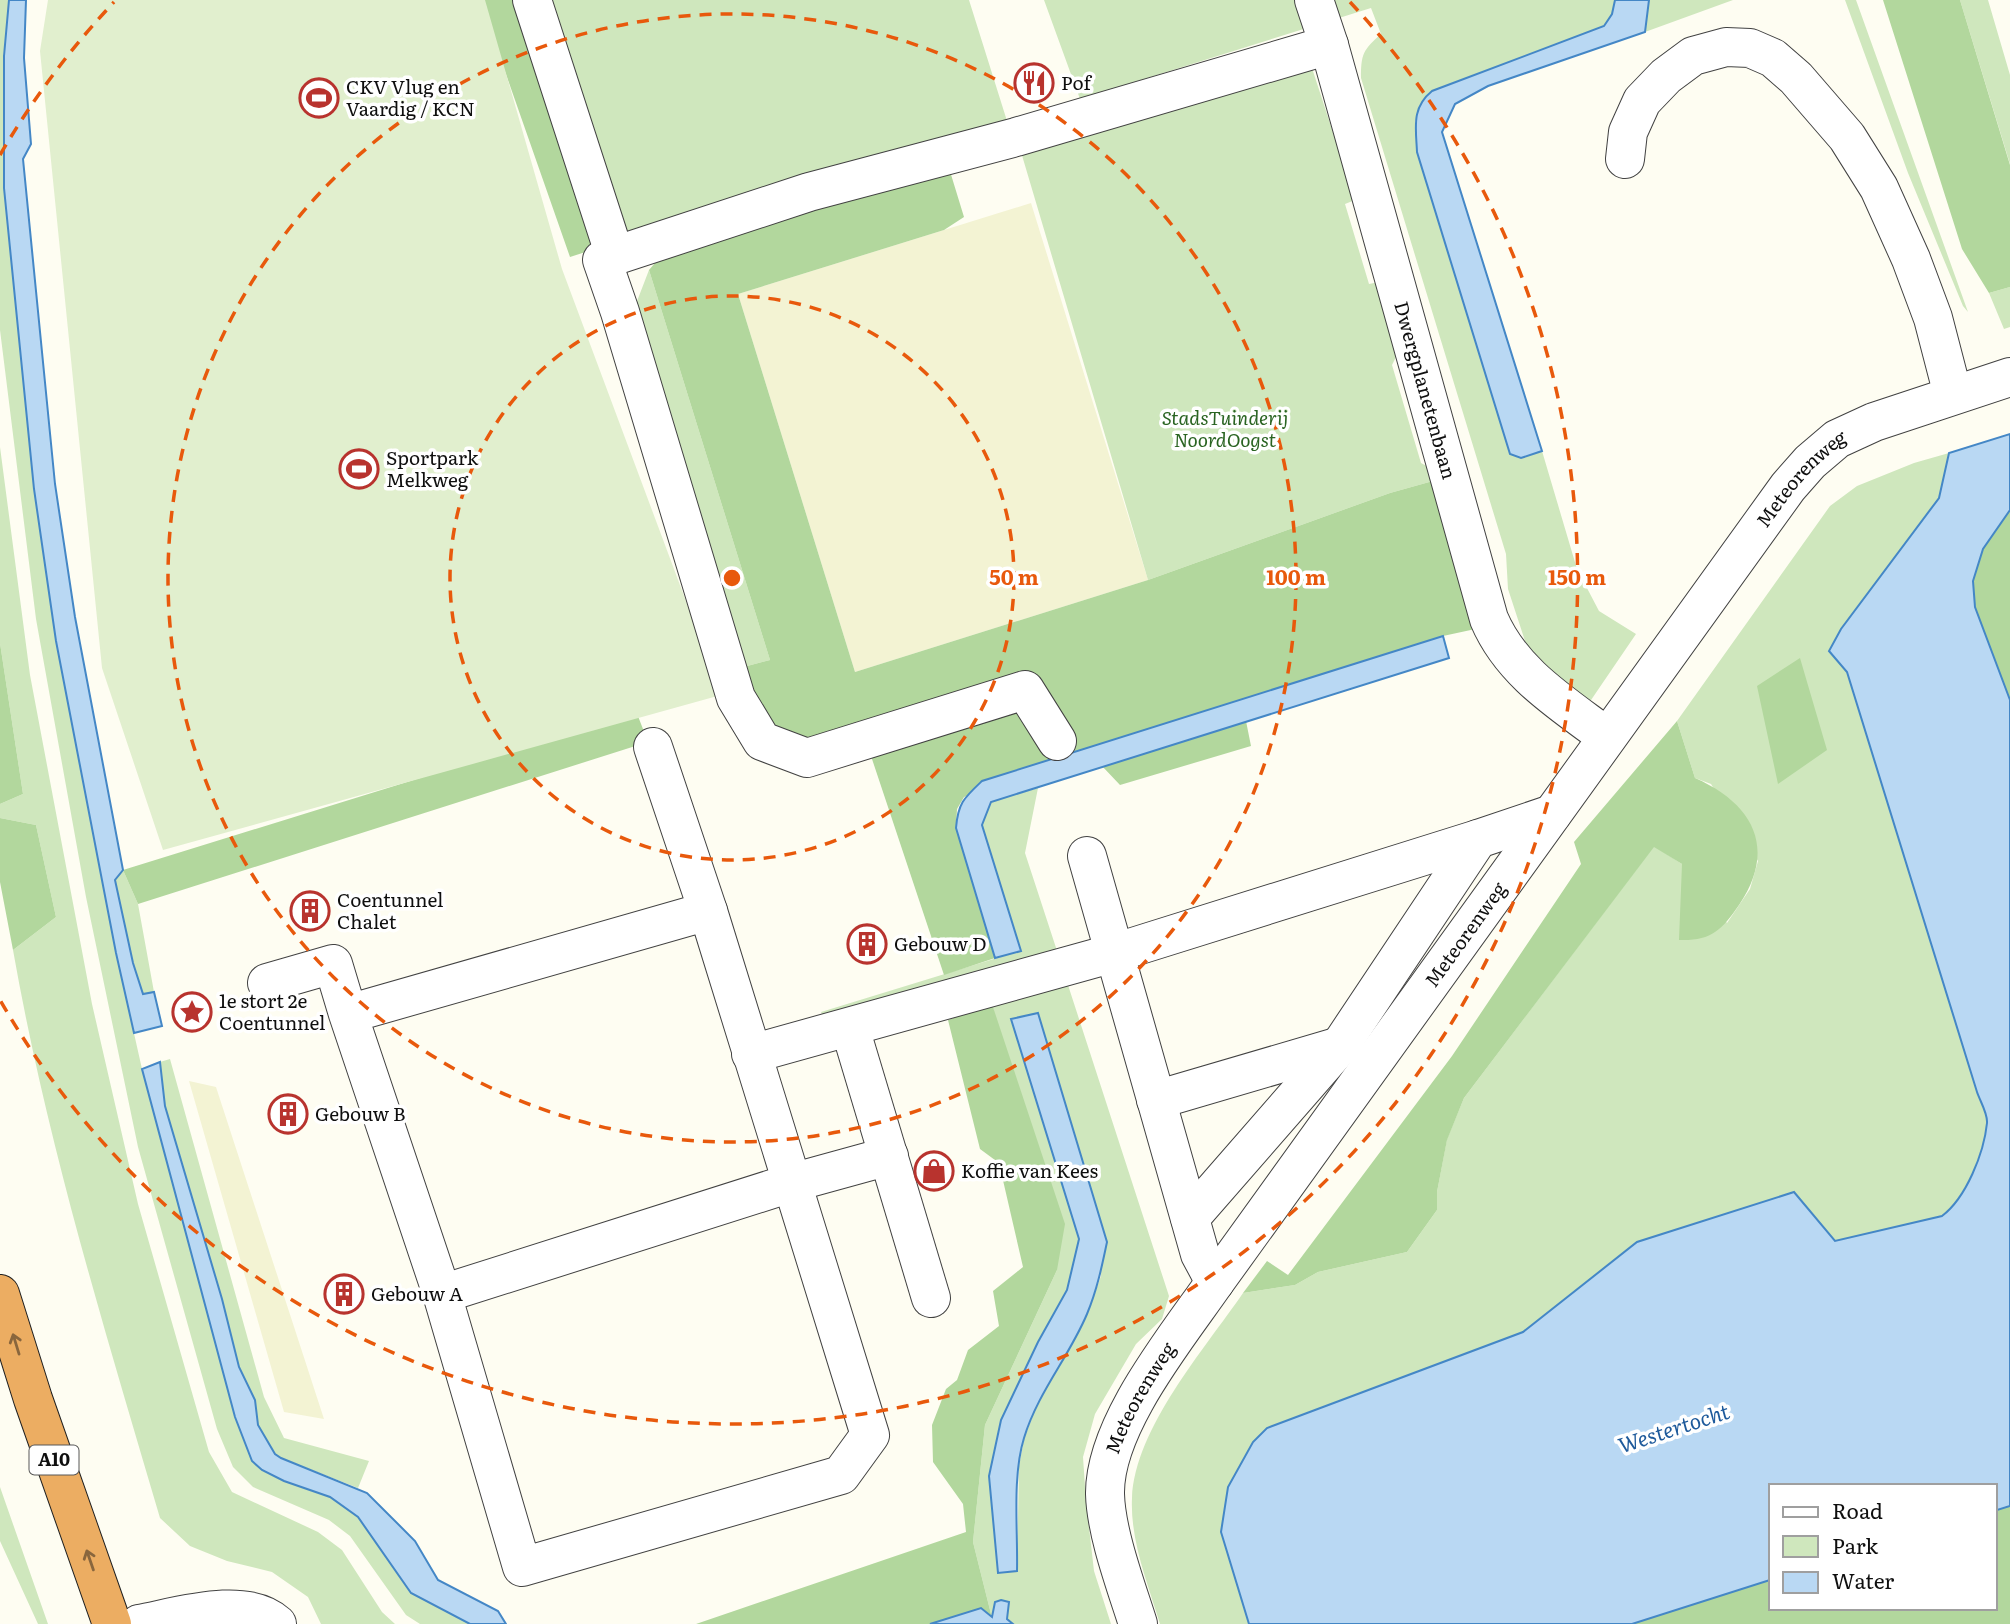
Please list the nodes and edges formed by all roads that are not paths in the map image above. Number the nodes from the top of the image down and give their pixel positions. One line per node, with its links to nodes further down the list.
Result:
1 (533, 0): 5 (street)
2 (1314, 0): 3 (street, Dwergplanetenbaan)
3 (1329, 45): 5 (street); 8 (street, Dwergplanetenbaan)
4 (1625, 159): 7 (street)
5 (615, 256): 9 (street)
6 (2010, 376): 7 (street, Meteorenweg)
7 (1953, 395): 8 (street, Meteorenweg)
8 (1607, 737): 11 (street, Meteorenweg)
9 (1057, 741)
10 (653, 747): 14 (street)
11 (1552, 814): 12 (street); 25 (street, Meteorenweg)
12 (1478, 839): 15 (street); 19 (street)
13 (1087, 856): 15 (street)
14 (708, 911): 17 (street); 20 (street)
15 (1115, 953): 18 (street); 21 (street)
16 (267, 983): 17 (street)
17 (348, 1014): 27 (street)
18 (850, 1028): 20 (street); 22 (street)
19 (1339, 1046): 21 (street); 24 (street)
20 (751, 1054): 23 (street)
21 (1156, 1100): 24 (street)
22 (889, 1156): 23 (street); 28 (street)
23 (791, 1183): 27 (street); 27 (street)
24 (1190, 1218): 25 (street)
25 (1215, 1282): 32 (street, Meteorenweg)
26 (0, 1294): 29 (highway, A10, one-way to 26)
27 (442, 1294)
28 (931, 1298)
29 (112, 1624)
30 (139, 1624): 31 (street)
31 (276, 1624)
32 (1138, 1624)

